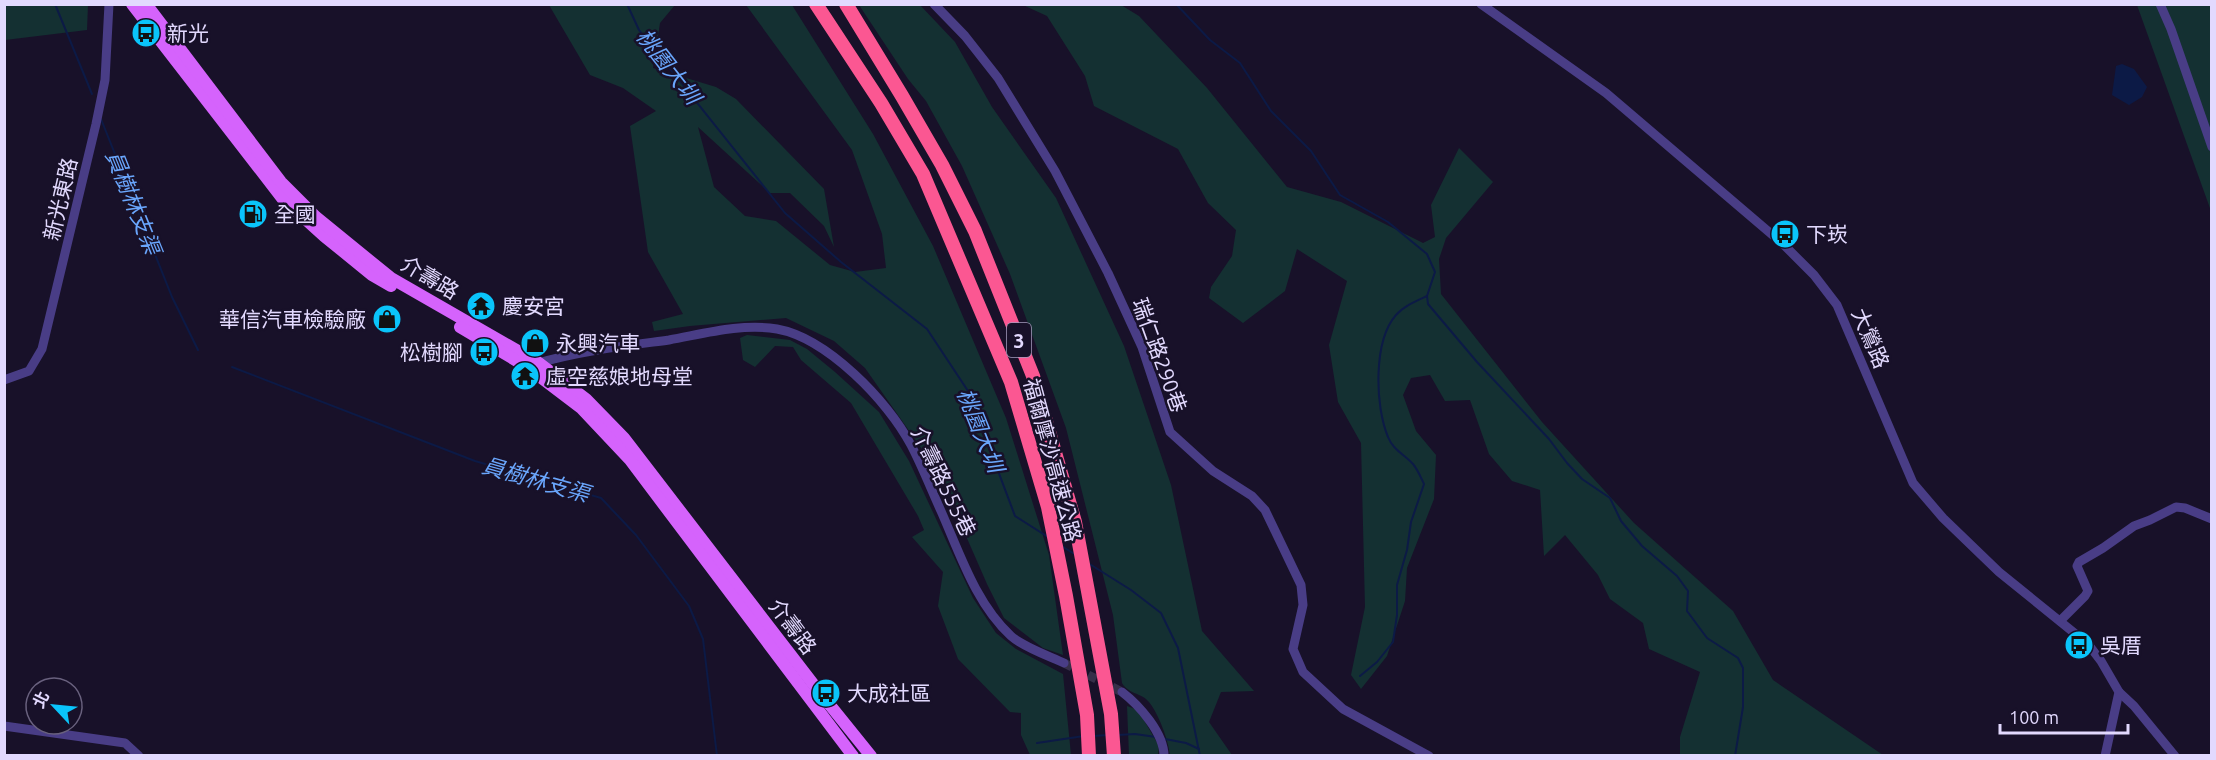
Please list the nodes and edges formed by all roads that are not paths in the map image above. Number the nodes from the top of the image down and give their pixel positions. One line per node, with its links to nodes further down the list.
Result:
1 (110, 4): 12 (street, 新光東路)
2 (132, 4): 11 (main road, 介壽路)
3 (146, 4): 10 (main road, 介壽路)
4 (816, 4): 19 (highway, 福爾摩沙高速公路 / 3)
5 (846, 4): 23 (highway, 福爾摩沙高速公路 / 3)
6 (934, 4): 25 (street, 瑞仁路290巷)
7 (1481, 4): 14 (street, 大鶯路)
8 (2160, 4): 9 (street)
9 (2211, 147)
10 (539, 363): 11 (street, 介壽路555巷); 15 (street, 介壽路555巷); 22 (main road, 介壽路)
11 (527, 367): 21 (main road, 介壽路)
12 (4, 380)
13 (2211, 519): 14 (street)
14 (2060, 621): 17 (street, 大鶯路)
15 (1064, 663)
16 (1122, 692): 24 (street)
17 (2119, 692): 26 (street); 27 (street, 大鶯路)
18 (4, 726): 20 (street)
19 (1089, 742)
20 (139, 756)
21 (853, 756)
22 (871, 756)
23 (1114, 756)
24 (1164, 756)
25 (1429, 756)
26 (2105, 756)
27 (2175, 756)

